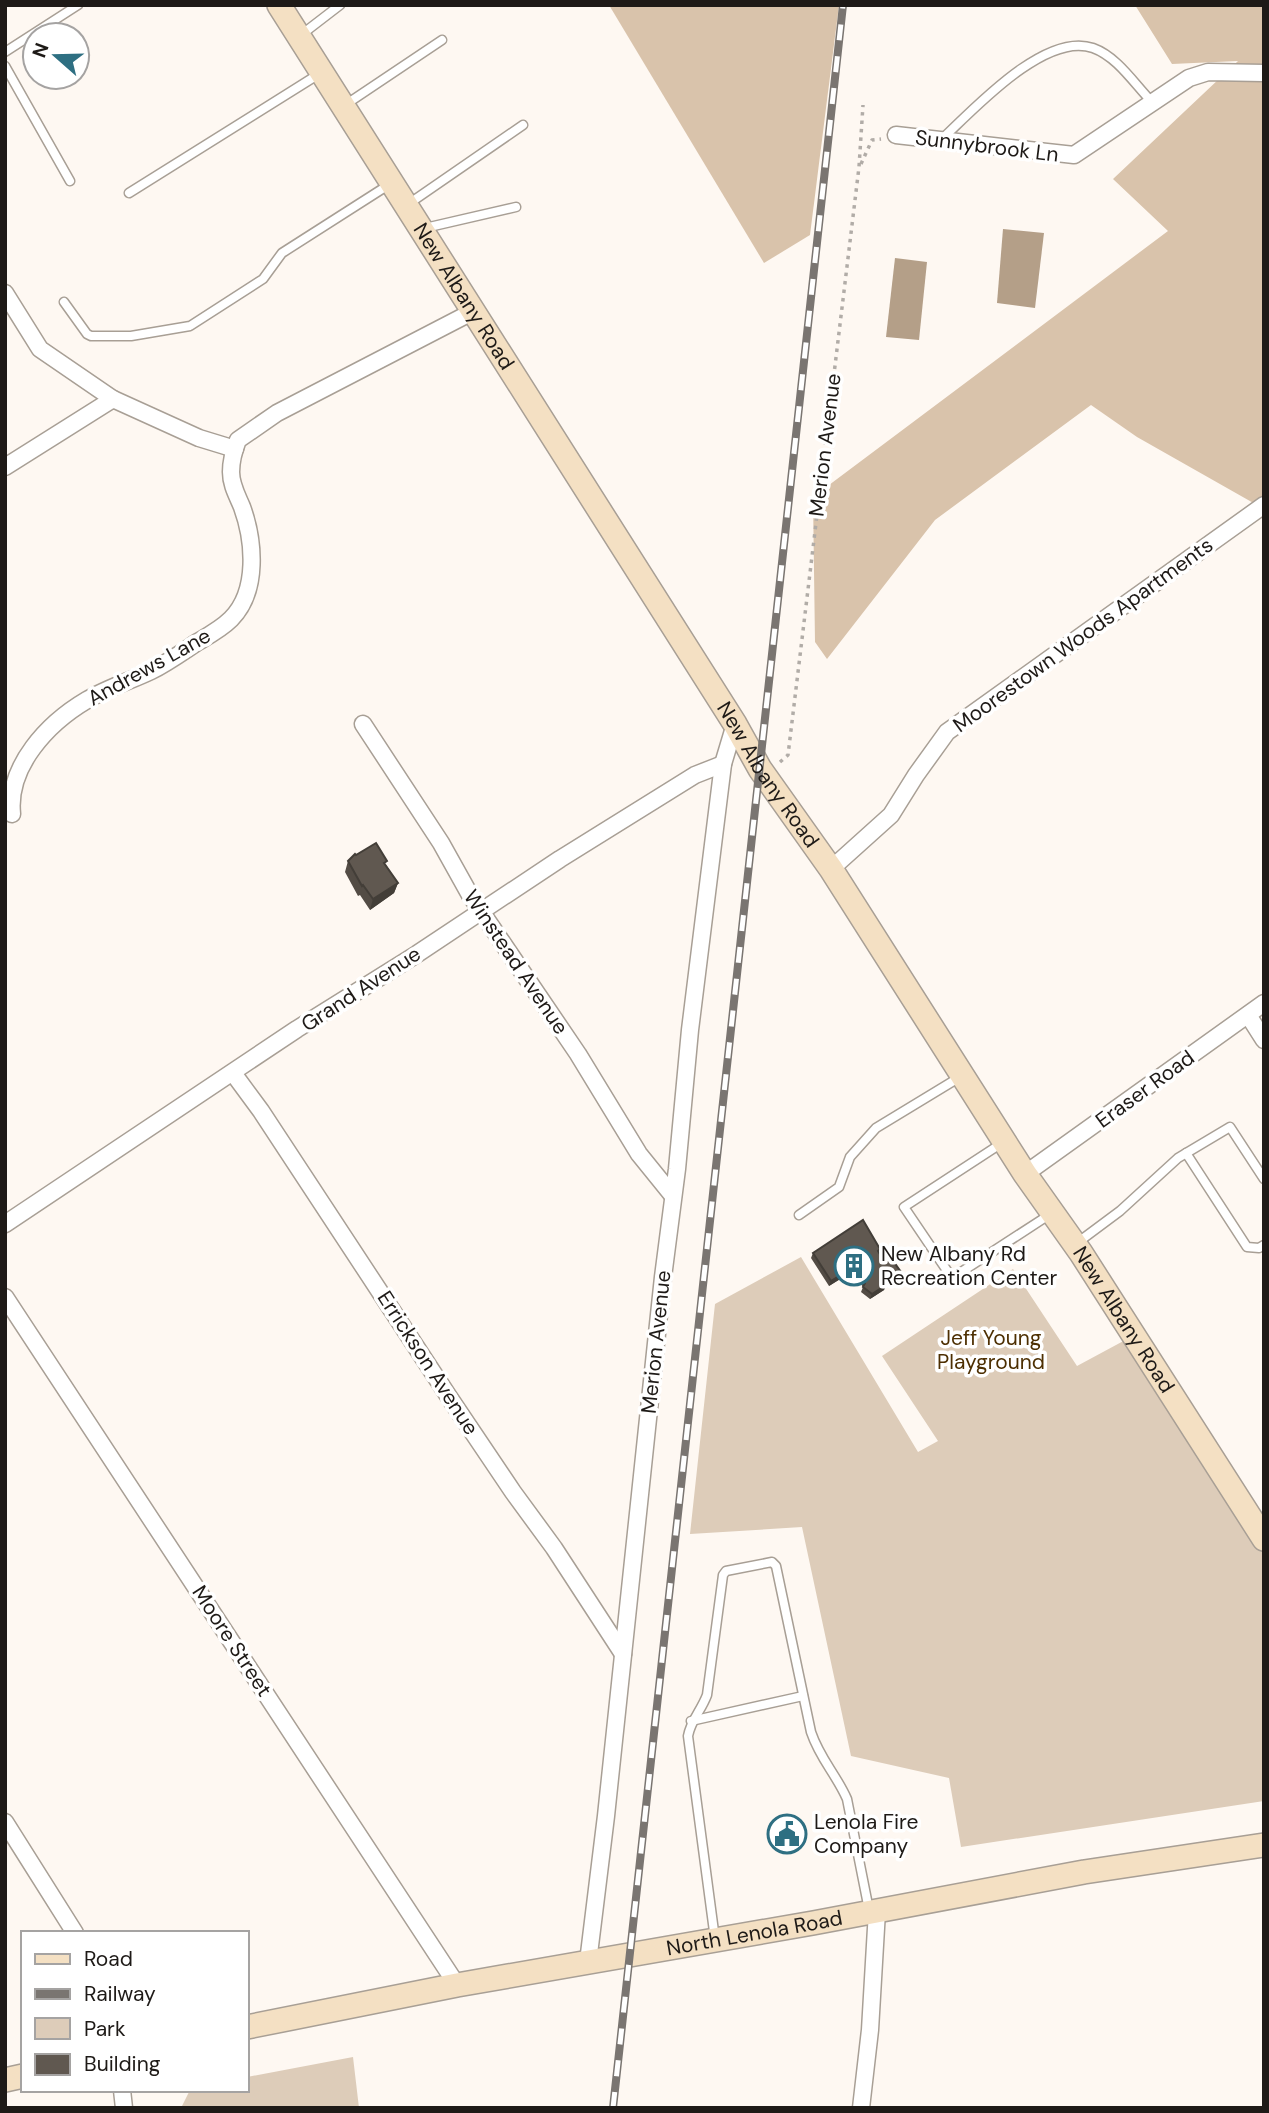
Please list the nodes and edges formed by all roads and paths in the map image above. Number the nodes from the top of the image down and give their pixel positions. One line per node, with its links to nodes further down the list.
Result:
1 (78, 5): 6 (lane)
2 (279, 5): 4 (main road, New Albany Road)
3 (340, 5): 4 (lane)
4 (299, 37): 8 (main road, New Albany Road)
5 (442, 40): 12 (lane)
6 (5, 52)
7 (5, 66): 17 (lane)
8 (321, 73): 12 (main road, New Albany Road); 19 (lane)
9 (1264, 73): 10 (street, Sunnybrook Ln)
10 (1153, 103): 15 (street, Sunnybrook Ln); 15 (lane)
11 (863, 105): 16 (path, Merion Avenue)
12 (342, 106): 18 (main road, New Albany Road)
13 (523, 125): 20 (lane)
14 (896, 135): 15 (street, Sunnybrook Ln); 16 (path)
15 (941, 140)
16 (859, 167): 33 (path, Merion Avenue)
17 (70, 181)
18 (390, 184): 20 (main road, New Albany Road); 24 (lane)
19 (129, 193)
20 (405, 206): 22 (main road, New Albany Road)
21 (516, 207): 22 (lane)
22 (419, 229): 25 (main road, New Albany Road)
23 (5, 293): 26 (street)
24 (64, 303)
25 (472, 312): 27 (street); 31 (main road, New Albany Road)
26 (113, 399): 27 (street); 28 (street)
27 (235, 449): 34 (street, Andrews Lane)
28 (5, 467)
29 (1264, 505): 35 (street, Moorestown Woods Apartments)
30 (363, 724): 36 (street, Winstead Avenue)
31 (735, 724): 32 (street, Merion Avenue); 33 (main road, New Albany Road)
32 (723, 764): 36 (street, Grand Avenue); 46 (street, Merion Avenue)
33 (765, 775): 35 (main road, New Albany Road)
34 (12, 814)
35 (831, 869): 41 (main road, New Albany Road)
36 (482, 911): 40 (street, Grand Avenue); 46 (street, Winstead Avenue)
37 (1264, 1003): 38 (street, Eraser Road)
38 (1248, 1015): 39 (street); 44 (street, Eraser Road)
39 (1264, 1040)
40 (233, 1073): 49 (street, Grand Avenue); 54 (street, Errickson Avenue)
41 (962, 1075): 42 (main road, New Albany Road); 48 (lane)
42 (1005, 1142): 44 (main road, New Albany Road); 47 (lane)
43 (1186, 1153): 45 (lane); 50 (lane); 51 (lane)
44 (1025, 1174): 47 (main road, New Albany Road)
45 (1264, 1179)
46 (674, 1196): 54 (street, Merion Avenue)
47 (1053, 1213): 50 (main road, New Albany Road)
48 (799, 1215)
49 (5, 1224)
50 (1075, 1244): 53 (main road, New Albany Road)
51 (1264, 1245)
52 (5, 1297): 63 (street, Moore Street)
53 (1264, 1539)
54 (623, 1654): 62 (street, Merion Avenue)
55 (803, 1696): 56 (lane); 56 (lane); 59 (lane)
56 (691, 1721): 61 (lane)
57 (5, 1822): 60 (street)
58 (1264, 1845): 59 (main road, North Lenola Road)
59 (873, 1912): 61 (main road, North Lenola Road); 65 (street)
60 (74, 1931)
61 (715, 1940): 62 (main road, North Lenola Road)
62 (587, 1962): 63 (main road, North Lenola Road)
63 (457, 1985): 64 (main road, North Lenola Road)
64 (248, 2027)
65 (861, 2108)

